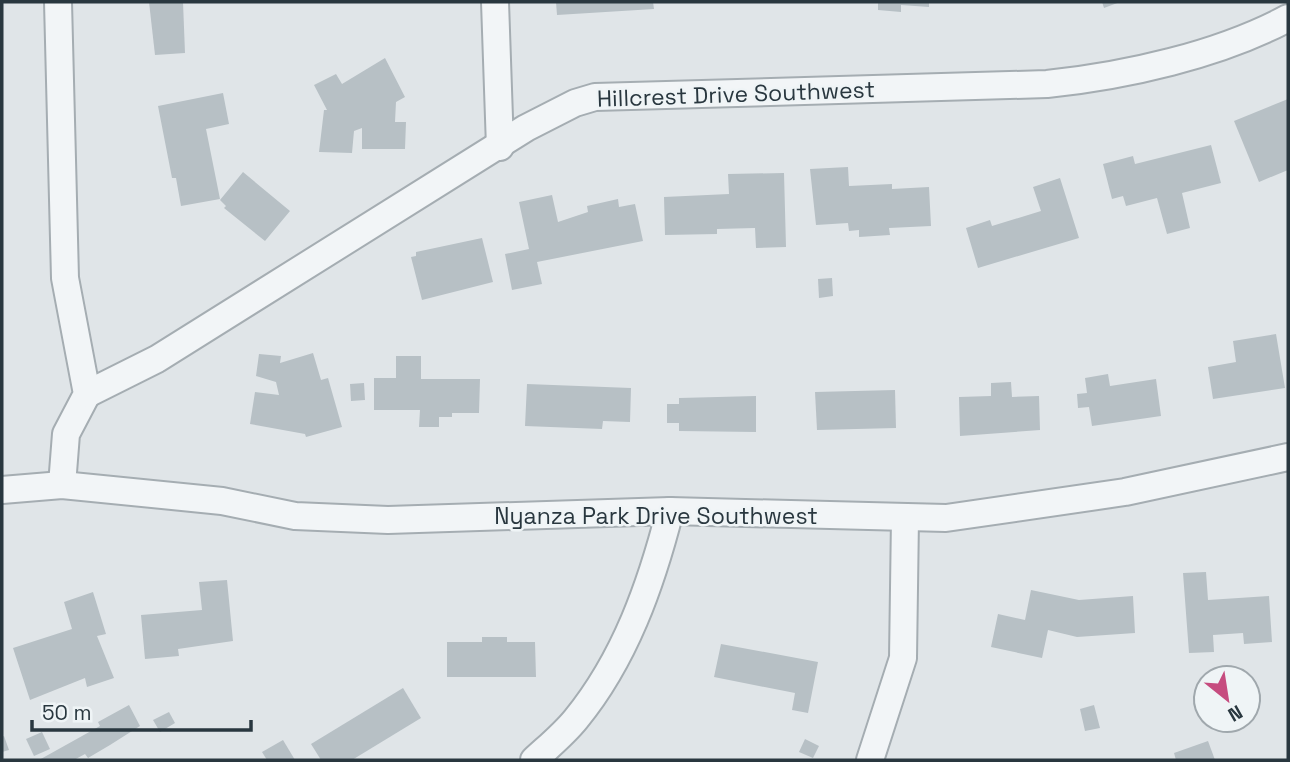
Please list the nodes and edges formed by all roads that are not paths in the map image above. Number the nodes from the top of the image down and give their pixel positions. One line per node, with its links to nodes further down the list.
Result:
1 (58, 2): 5 (street)
2 (495, 2): 4 (street)
3 (1288, 18): 4 (street, Hillcrest Drive Southwest)
4 (500, 147): 5 (street, Hillcrest Drive Southwest)
5 (87, 394): 7 (street)
6 (1288, 457): 10 (street, Nyanza Park Drive Southwest)
7 (62, 485): 8 (street); 9 (street, Nyanza Park Drive Southwest)
8 (2, 490)
9 (670, 511): 10 (street, Nyanza Park Drive Southwest); 11 (street)
10 (905, 517): 12 (street)
11 (534, 760)
12 (870, 760)

